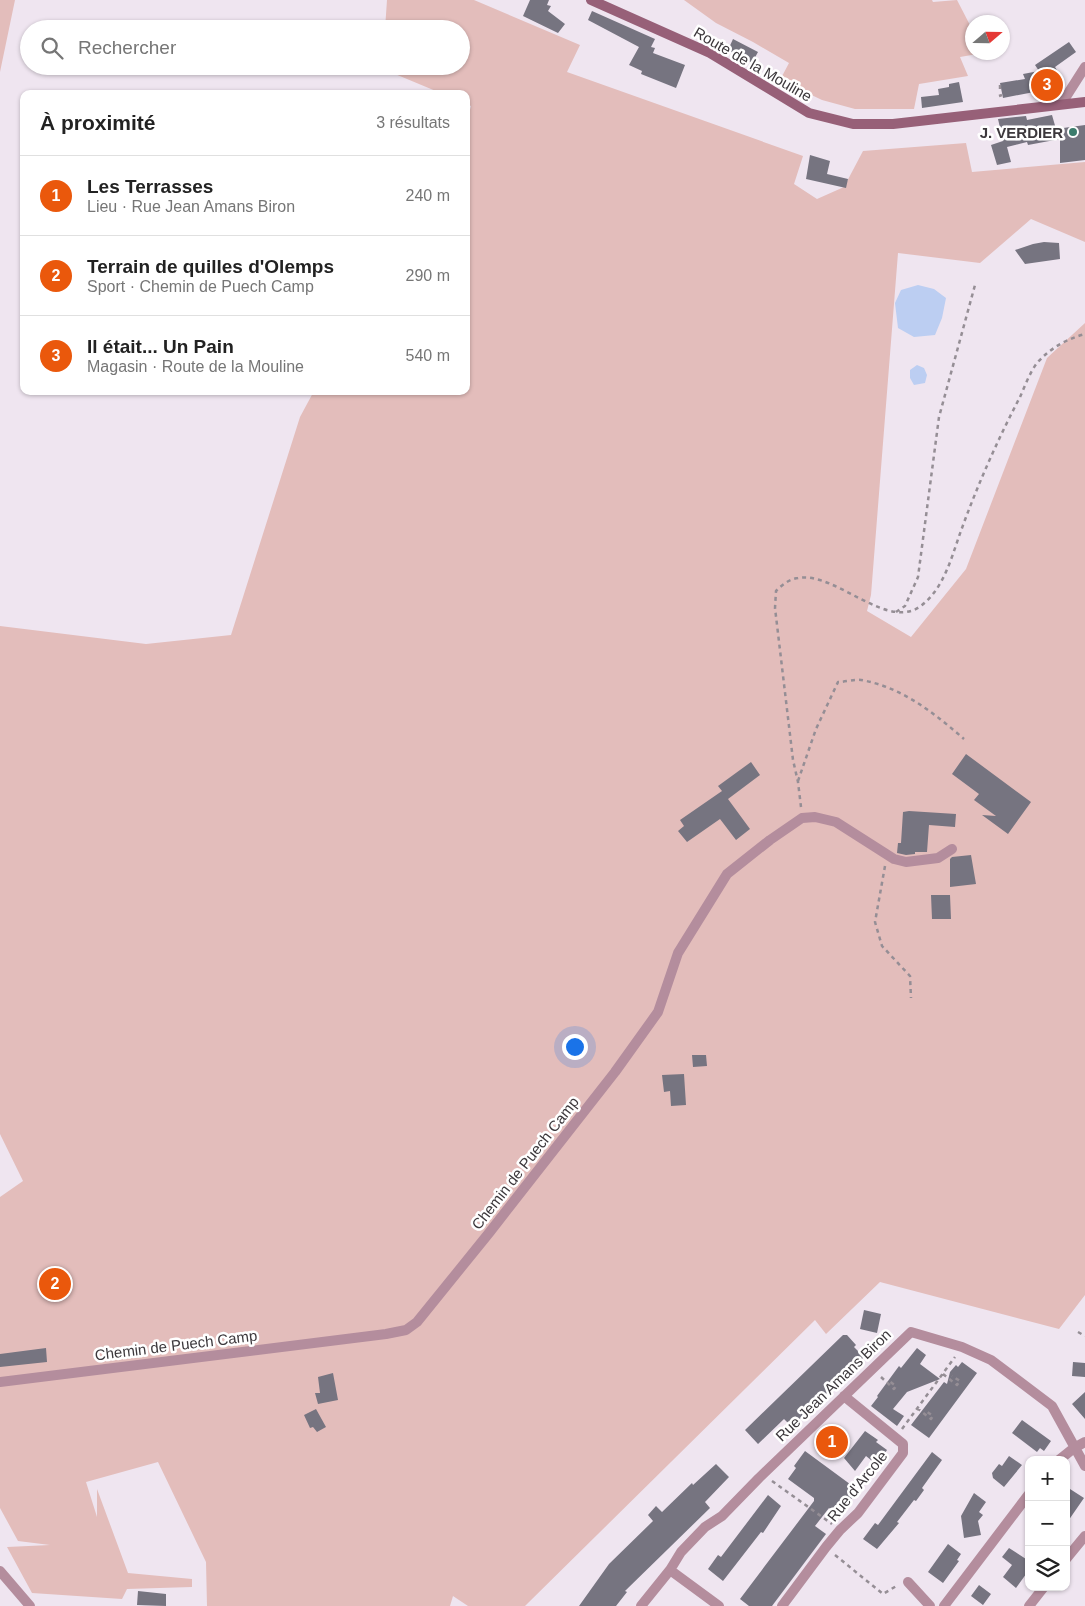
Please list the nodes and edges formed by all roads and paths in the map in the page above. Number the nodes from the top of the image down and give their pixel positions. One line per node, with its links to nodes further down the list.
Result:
1 (591, 0): 8 (main road, Route de la Mouline)
2 (1085, 67): 8 (street)
3 (1053, 77): 5 (path)
4 (1000, 84): 6 (path)
5 (1060, 88)
6 (1000, 94)
7 (1085, 102): 8 (main road, Route de la Mouline)
8 (1062, 103)
9 (975, 285): 11 (path)
10 (1085, 334): 11 (path)
11 (896, 612): 13 (path)
12 (964, 739): 13 (path)
13 (798, 782): 14 (path)
14 (802, 818): 16 (street); 23 (street, Chemin de Puech Camp)
15 (952, 849): 16 (street)
16 (886, 855): 17 (path)
17 (911, 998)
18 (1078, 1332): 19 (path)
19 (1085, 1336)
20 (962, 1347): 21 (path); 24 (street, Rue Jean Amans Biron); 29 (street, Rue Jean Amans Biron)
21 (943, 1374): 22 (path); 25 (path)
22 (950, 1379)
23 (0, 1382)
24 (844, 1396): 27 (street, Rue d'Arcole); 32 (street, Rue Jean Amans Biron)
25 (917, 1408): 26 (path); 27 (path)
26 (924, 1414)
27 (895, 1437): 34 (street, Rue d'Arcole)
28 (1085, 1442): 29 (street)
29 (1074, 1448): 30 (street); 31 (street, Rue Jean Amans Biron)
30 (1063, 1456)
31 (1085, 1466)
32 (762, 1474): 34 (path); 38 (street, Rue Jean Amans Biron)
33 (1025, 1499): 47 (street)
34 (840, 1530): 36 (street, Rue d'Arcole)
35 (1085, 1536): 37 (street)
36 (826, 1547): 40 (path); 45 (street, Rue d'Arcole)
37 (1070, 1554)
38 (670, 1570): 43 (street, Rue Jean Amans Biron); 44 (street)
39 (0, 1571): 42 (street)
40 (908, 1582): 46 (street)
41 (1041, 1591): 48 (street)
42 (30, 1606)
43 (641, 1606)
44 (719, 1606)
45 (782, 1606)
46 (930, 1606)
47 (944, 1606)
48 (1029, 1606)

